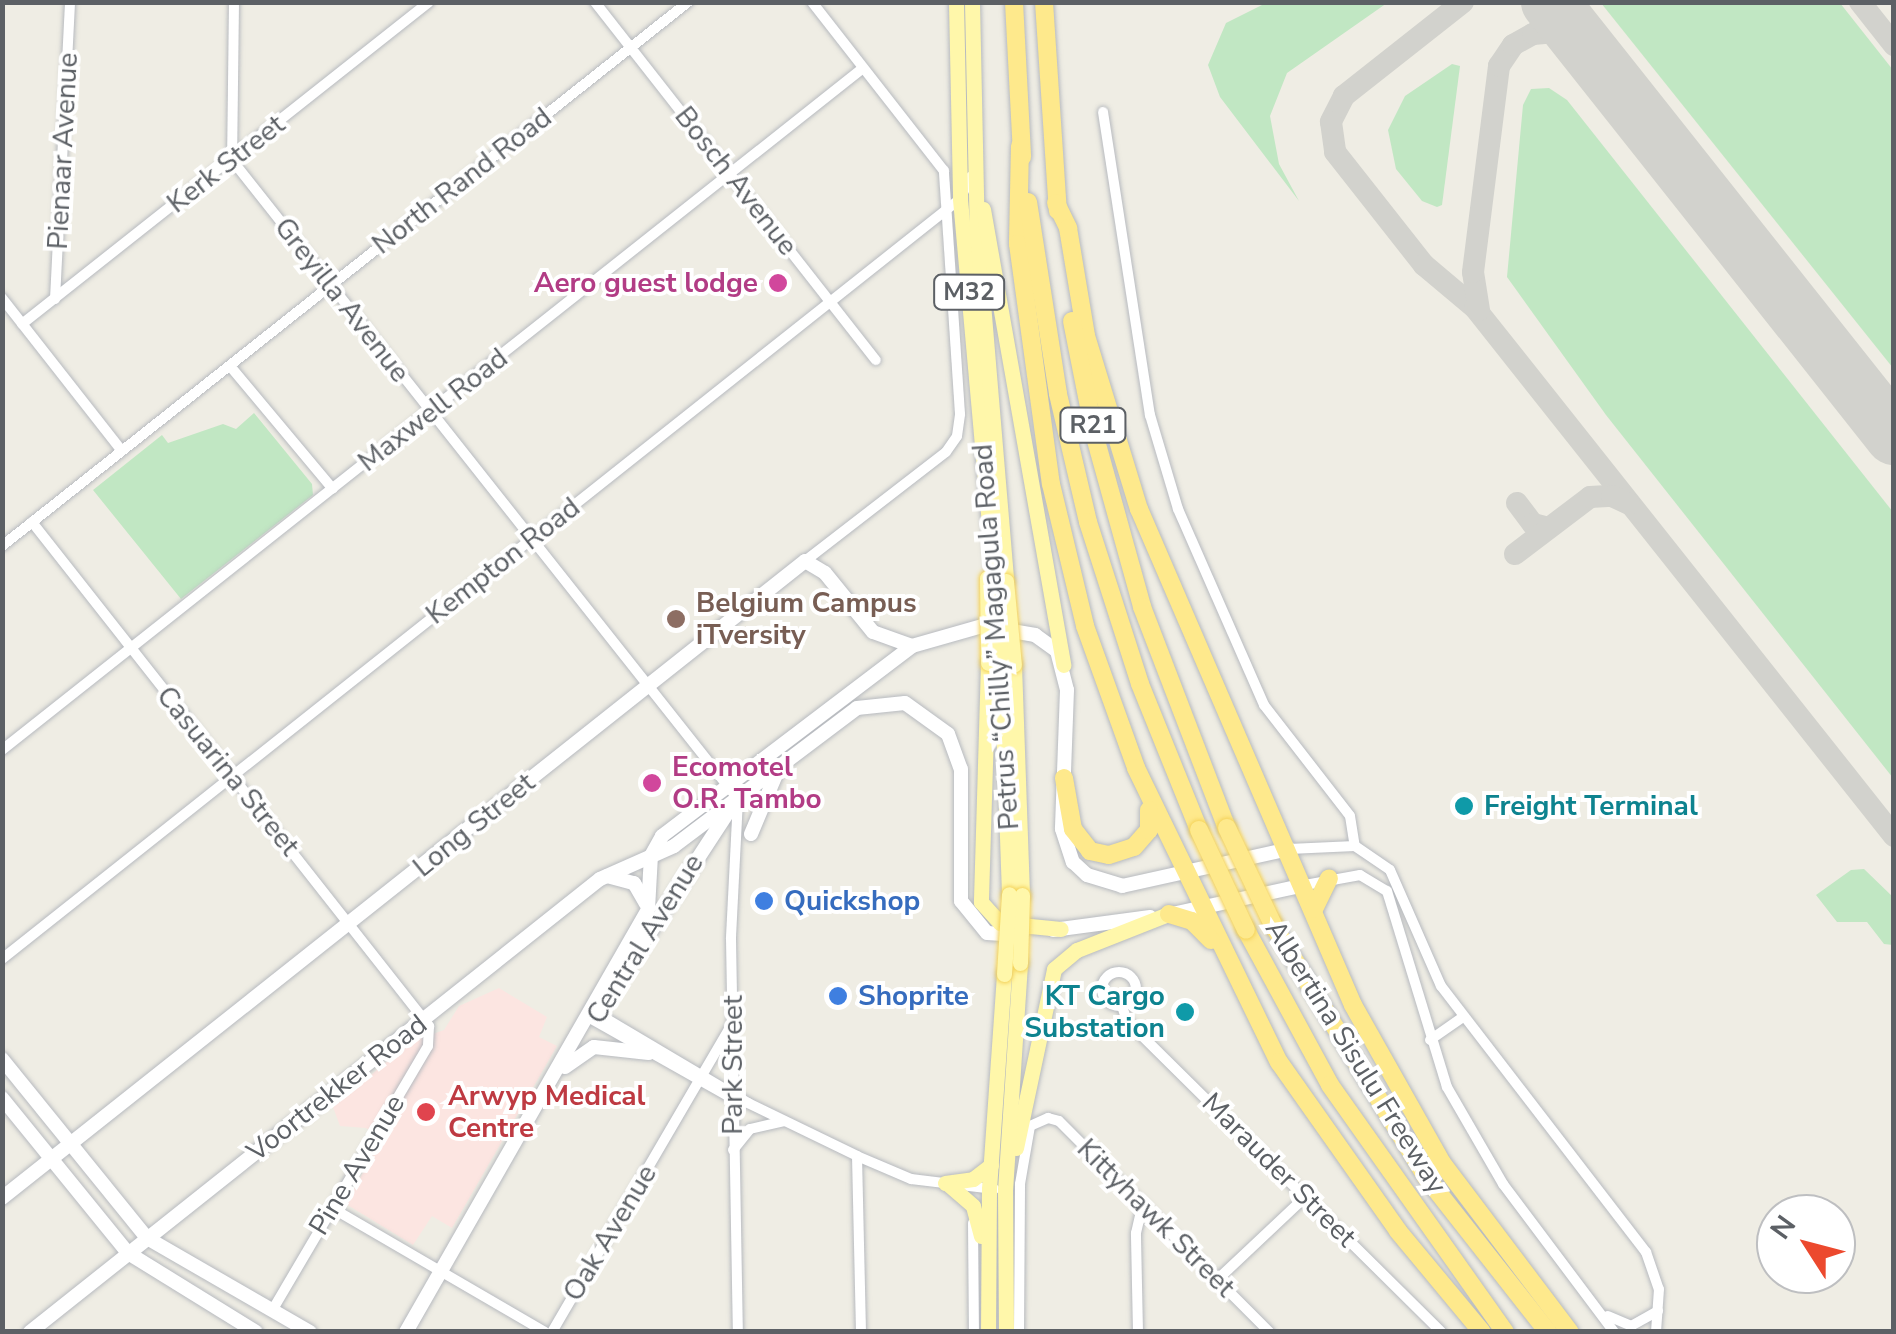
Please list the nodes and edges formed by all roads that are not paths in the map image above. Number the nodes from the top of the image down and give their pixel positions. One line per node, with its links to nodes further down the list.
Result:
1 (70, 2): 23 (street, Pienaar Avenue)
2 (234, 2): 16 (street)
3 (430, 2): 16 (street, Kerk Street)
4 (595, 2): 11 (street, Bosch Avenue)
5 (688, 2): 11 (street, North Rand Road)
6 (812, 2): 12 (street)
7 (956, 2): 19 (main road, Petrus “Chilly” Magagula Road / M32)
8 (972, 2): 14 (main road, Petrus “Chilly” Magagula Road / M32)
9 (1014, 2): 15 (highway, Albertina Sisulu Freeway / R21)
10 (1044, 2): 20 (highway, Albertina Sisulu Freeway / R21)
11 (632, 48): 17 (street, Bosch Avenue); 21 (street, North Rand Road)
12 (862, 68): 17 (street, Maxwell Road); 19 (street)
13 (1103, 112): 49 (street)
14 (976, 146): 18 (main road, Petrus “Chilly” Magagula Road / M32); 19 (street)
15 (1020, 146): 43 (highway); 114 (highway, Albertina Sisulu Freeway / R21, bridge)
16 (232, 160): 21 (street, Greyilla Avenue); 23 (street, Kerk Street)
17 (729, 174): 24 (street, Bosch Avenue); 28 (street, Maxwell Road)
18 (977, 186): 35 (main road, Petrus “Chilly” Magagula Road / M32); 39 (main road)
19 (955, 202): 24 (street, Kempton Road); 34 (street, Long Street); 35 (main road, Petrus “Chilly” Magagula Road / M32)
20 (1056, 203): 50 (highway); 115 (highway, Albertina Sisulu Freeway / R21, bridge)
21 (330, 285): 27 (street, North Rand Road); 28 (street, Greyilla Avenue)
22 (2, 298): 25 (street)
23 (55, 300): 25 (street, Kerk Street)
24 (829, 301): 26 (street, Bosch Avenue); 32 (street, Kempton Road)
25 (22, 324): 29 (street)
26 (876, 360)
27 (230, 366): 29 (street, North Rand Road); 30 (street)
28 (430, 412): 30 (street, Maxwell Road); 32 (street, Greyilla Avenue)
29 (122, 451): 31 (street, North Rand Road)
30 (334, 489): 37 (street, Maxwell Road)
31 (32, 522): 33 (street, North Rand Road); 37 (street, Casuarina Street)
32 (533, 538): 40 (street, Greyilla Avenue); 44 (street, Kempton Road)
33 (2, 546)
34 (805, 561): 36 (main road); 40 (main road, Long Street)
35 (996, 580): 38 (main road, Petrus “Chilly” Magagula Road / M32, bridge); 38 (main road, bridge)
36 (912, 646): 39 (main road); 46 (main road, Voortrekker Road)
37 (130, 650): 41 (street, Maxwell Road); 44 (street, Casuarina Street)
38 (1001, 665): 56 (main road, Petrus “Chilly” Magagula Road / M32); 62 (main road)
39 (1063, 665): 45 (main road)
40 (648, 686): 46 (street, Greyilla Avenue); 61 (main road, Long Street)
41 (2, 750)
42 (780, 767): 47 (main road); 48 (main road); 62 (main road)
43 (1136, 768): 45 (highway); 53 (highway)
44 (232, 775): 61 (street, Casuarina Street); 64 (street, Kempton Road)
45 (1064, 778): 53 (main road)
46 (727, 785): 47 (street, Greyilla Avenue); 51 (main road, Voortrekker Road)
47 (738, 799): 51 (main road); 66 (main road, Central Avenue); 69 (street, Park Street)
48 (751, 834)
49 (1355, 846): 50 (street); 67 (street)
50 (1289, 849): 53 (main road); 55 (highway)
51 (651, 856): 52 (main road, Voortrekker Road); 59 (main road)
52 (606, 876): 59 (main road); 68 (main road, Voortrekker Road)
53 (1186, 876): 57 (highway)
54 (1329, 878): 55 (street); 58 (highway); 70 (street)
55 (1305, 885): 57 (main road); 58 (highway)
56 (1016, 895): 83 (main road, Petrus “Chilly” Magagula Road / M32, bridge); 85 (main road, Petrus “Chilly” Magagula Road / M32, bridge)
57 (1200, 906): 60 (main road); 63 (highway)
58 (1314, 909): 116 (highway)
59 (648, 910): 66 (main road)
60 (1168, 914): 62 (main road); 63 (highway); 85 (main road)
61 (350, 924): 68 (street, Casuarina Street); 79 (main road, Long Street)
62 (1061, 930)
63 (1224, 956): 113 (highway)
64 (2, 959)
65 (1122, 1006): 86 (street, Marauder Street)
66 (592, 1015): 71 (street); 73 (main road, Central Avenue); 74 (street); 75 (main road, Central Avenue)
67 (1462, 1018): 70 (street); 98 (street)
68 (426, 1019): 90 (street, Pine Avenue); 91 (main road, Voortrekker Road)
69 (734, 1021): 74 (street, Oak Avenue); 76 (street, Park Street)
70 (1430, 1040): 96 (street)
71 (650, 1053): 73 (main road); 74 (street)
72 (2, 1059): 79 (main road)
73 (565, 1067): 75 (main road, Central Avenue)
74 (700, 1077): 76 (street); 103 (street, Oak Avenue)
75 (554, 1081): 93 (main road, Central Avenue)
76 (735, 1096): 78 (street); 80 (street, Park Street)
77 (2, 1098): 82 (main road)
78 (786, 1121): 80 (street); 81 (street)
79 (69, 1147): 82 (main road, Long Street); 91 (main road)
80 (733, 1151): 104 (street, Park Street)
81 (857, 1156): 84 (street); 105 (street)
82 (52, 1161): 87 (main road, Long Street); 92 (main road)
83 (991, 1165): 84 (main road); 85 (main road, Petrus “Chilly” Magagula Road / M32)
84 (946, 1184): 85 (street); 94 (main road)
85 (1000, 1190): 94 (main road, Petrus “Chilly” Magagula Road / M32); 108 (main road, Petrus “Chilly” Magagula Road / M32)
86 (1306, 1196): 95 (street); 112 (street, Marauder Street)
87 (2, 1198)
88 (966, 1206): 106 (street)
89 (1142, 1206): 95 (street, Kittyhawk Street); 109 (street, Kittyhawk Street); 110 (street)
90 (332, 1208): 93 (street); 97 (street, Pine Avenue)
91 (146, 1238): 92 (main road, Voortrekker Road); 97 (main road)
92 (128, 1254): 99 (main road, Voortrekker Road); 100 (main road)
93 (442, 1270): 102 (main road, Central Avenue); 103 (street)
94 (986, 1275): 107 (main road, Petrus “Chilly” Magagula Road / M32)
95 (1218, 1280): 111 (street, Kittyhawk Street)
96 (1590, 1300): 98 (street); 117 (street)
97 (272, 1309): 101 (main road)
98 (1658, 1310): 118 (street)
99 (30, 1332)
100 (256, 1332)
101 (310, 1332)
102 (406, 1332)
103 (548, 1332)
104 (738, 1332)
105 (861, 1332)
106 (974, 1332)
107 (988, 1332)
108 (1006, 1332)
109 (1019, 1332)
110 (1138, 1332)
111 (1269, 1332)
112 (1442, 1332)
113 (1482, 1332)
114 (1505, 1332)
115 (1548, 1332)
116 (1570, 1332)
117 (1614, 1332)
118 (1656, 1332)

